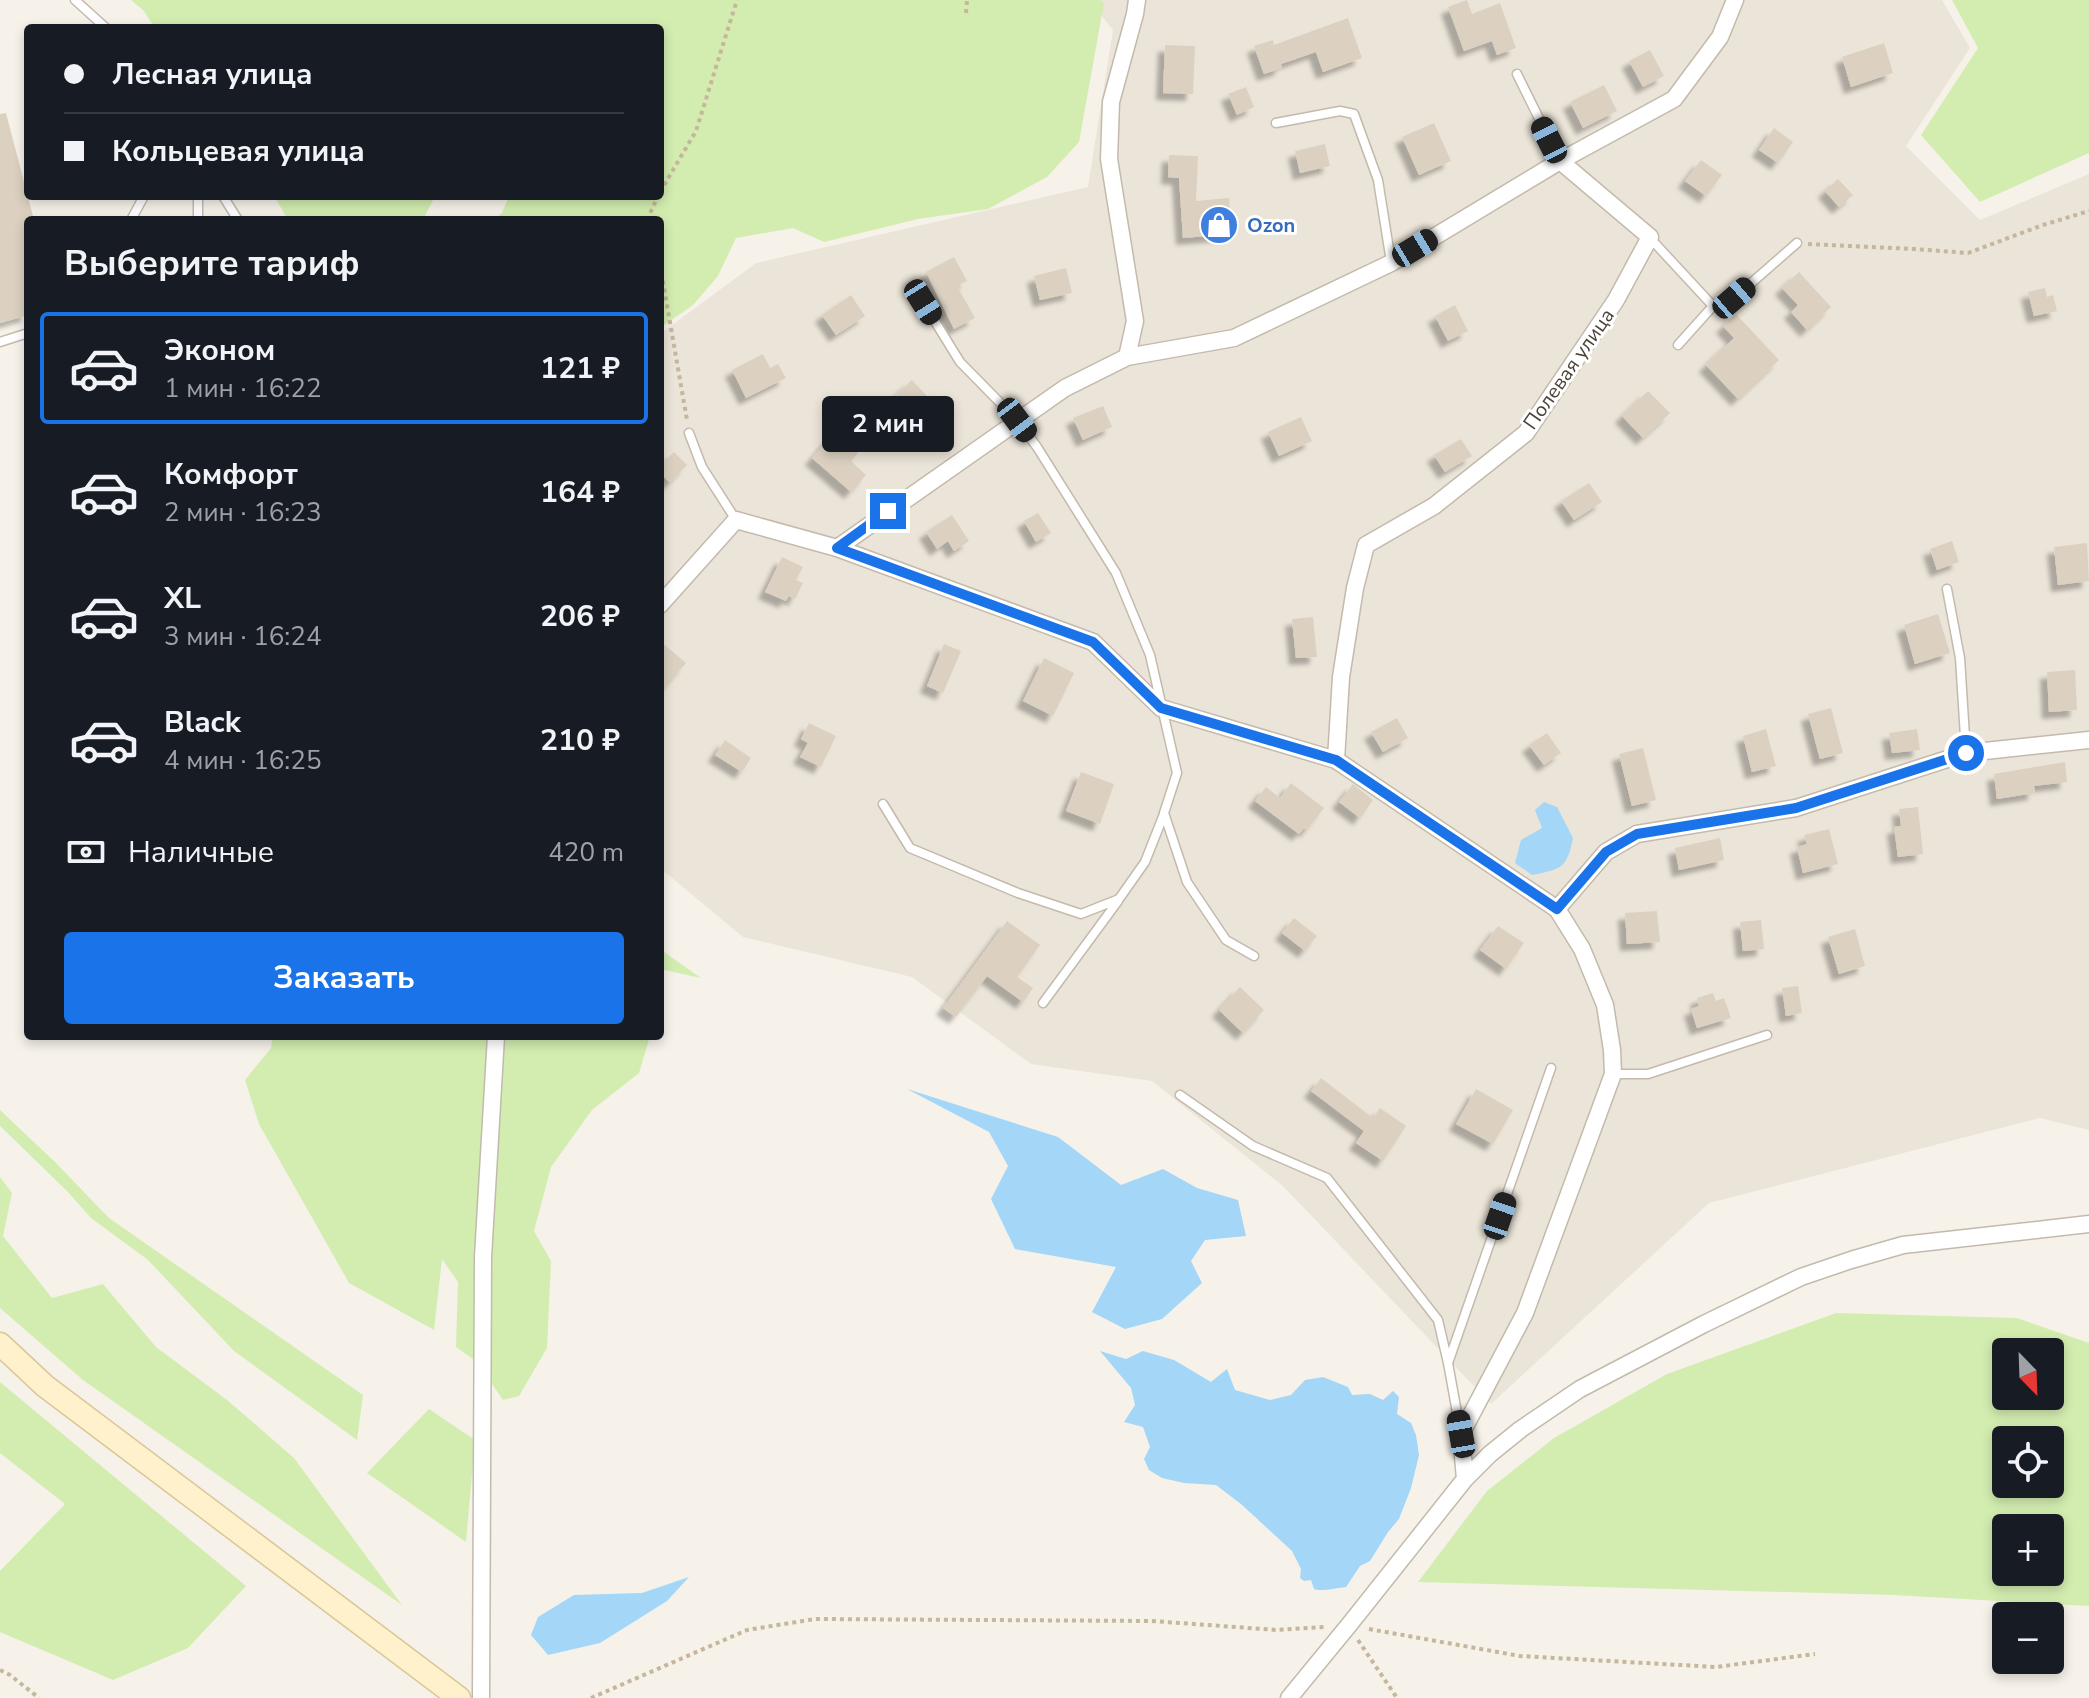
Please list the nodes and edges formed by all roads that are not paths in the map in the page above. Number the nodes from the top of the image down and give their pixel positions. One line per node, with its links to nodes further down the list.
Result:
1 (75, 0): 4 (lane)
2 (1137, 0): 16 (street)
3 (1735, 0): 7 (street)
4 (102, 24)
5 (1517, 74): 7 (lane)
6 (1276, 123): 10 (lane)
7 (1560, 161): 8 (street); 10 (street)
8 (1650, 237): 12 (lane); 26 (street, Полевая улица)
9 (1797, 243): 12 (lane)
10 (1391, 263): 16 (street)
11 (923, 302): 17 (lane)
12 (1713, 306): 15 (lane)
13 (24, 334): 14 (lane)
14 (0, 342)
15 (1678, 345)
16 (1127, 357): 17 (street)
17 (1017, 420): 20 (street); 23 (lane)
18 (689, 433): 19 (lane)
19 (736, 520): 20 (street); 22 (street)
20 (837, 548): 23 (street)
21 (1947, 589): 25 (lane)
22 (664, 601)
23 (1161, 708): 26 (street); 28 (lane)
24 (2089, 740): 25 (street)
25 (1966, 753): 30 (street)
26 (1336, 760): 30 (street)
27 (883, 804): 29 (lane)
28 (1164, 813): 29 (lane); 31 (lane)
29 (1119, 899): 32 (lane)
30 (1557, 909): 36 (street)
31 (1254, 956)
32 (1043, 1003)
33 (1767, 1035): 36 (lane)
34 (496, 1040): 44 (street)
35 (1551, 1068): 40 (lane)
36 (1613, 1074): 41 (street)
37 (1180, 1095): 40 (lane)
38 (2089, 1224): 42 (street)
39 (0, 1344): 43 (main road)
40 (1448, 1363): 41 (lane)
41 (1461, 1434): 42 (street)
42 (1465, 1479): 45 (street)
43 (459, 1698)
44 (481, 1698)
45 (1289, 1698)

